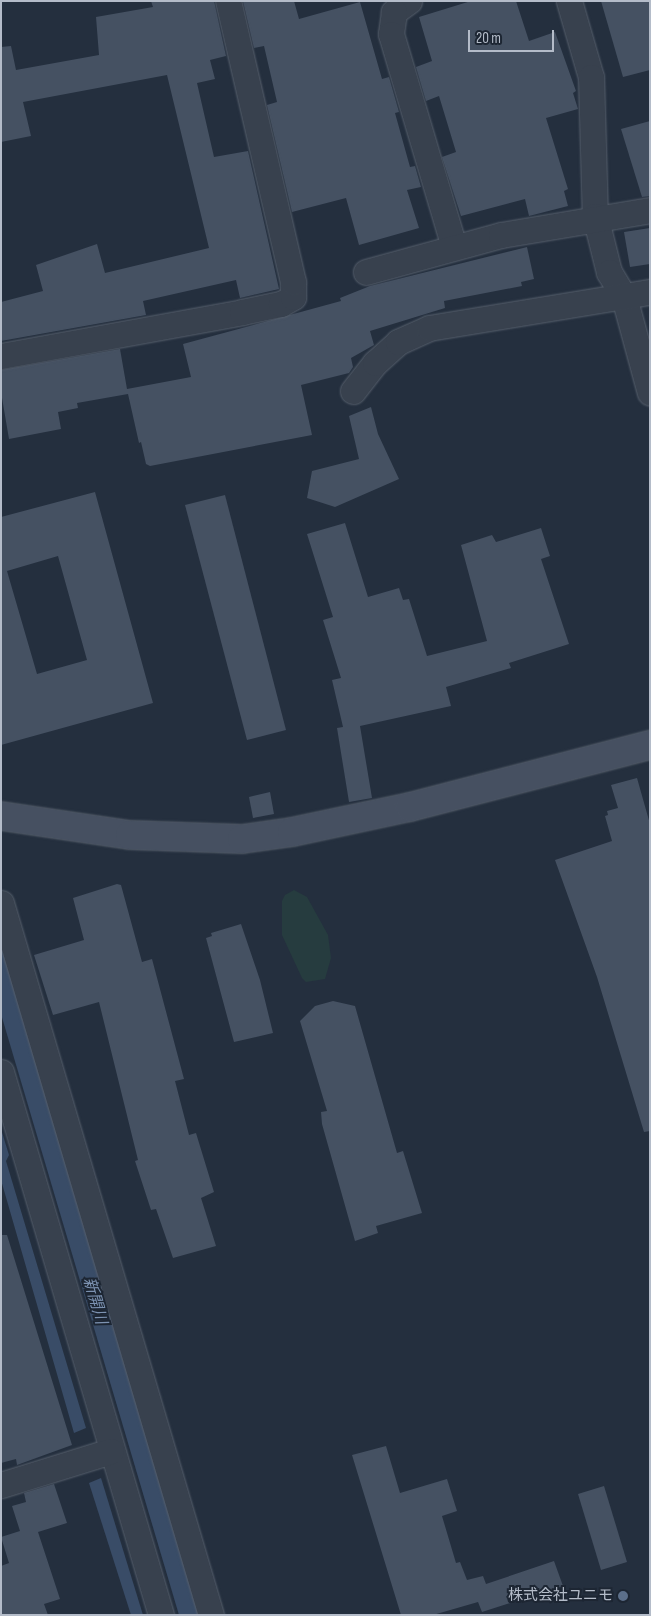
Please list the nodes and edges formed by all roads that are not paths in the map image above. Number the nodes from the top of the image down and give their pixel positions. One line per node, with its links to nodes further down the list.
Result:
1 (228, 1): 10 (street)
2 (409, 1): 6 (street)
3 (569, 1): 5 (street)
4 (650, 210): 5 (street)
5 (596, 219): 6 (street); 9 (street)
6 (454, 247): 7 (street)
7 (366, 272)
8 (650, 292): 9 (street)
9 (624, 297): 11 (street); 12 (street)
10 (1, 356)
11 (353, 392)
12 (650, 393)
13 (650, 745): 14 (street)
14 (1, 816)
15 (1, 903): 20 (street)
16 (1, 1072): 17 (street)
17 (111, 1451): 18 (street); 19 (street)
18 (1, 1485)
19 (161, 1615)
20 (211, 1615)

